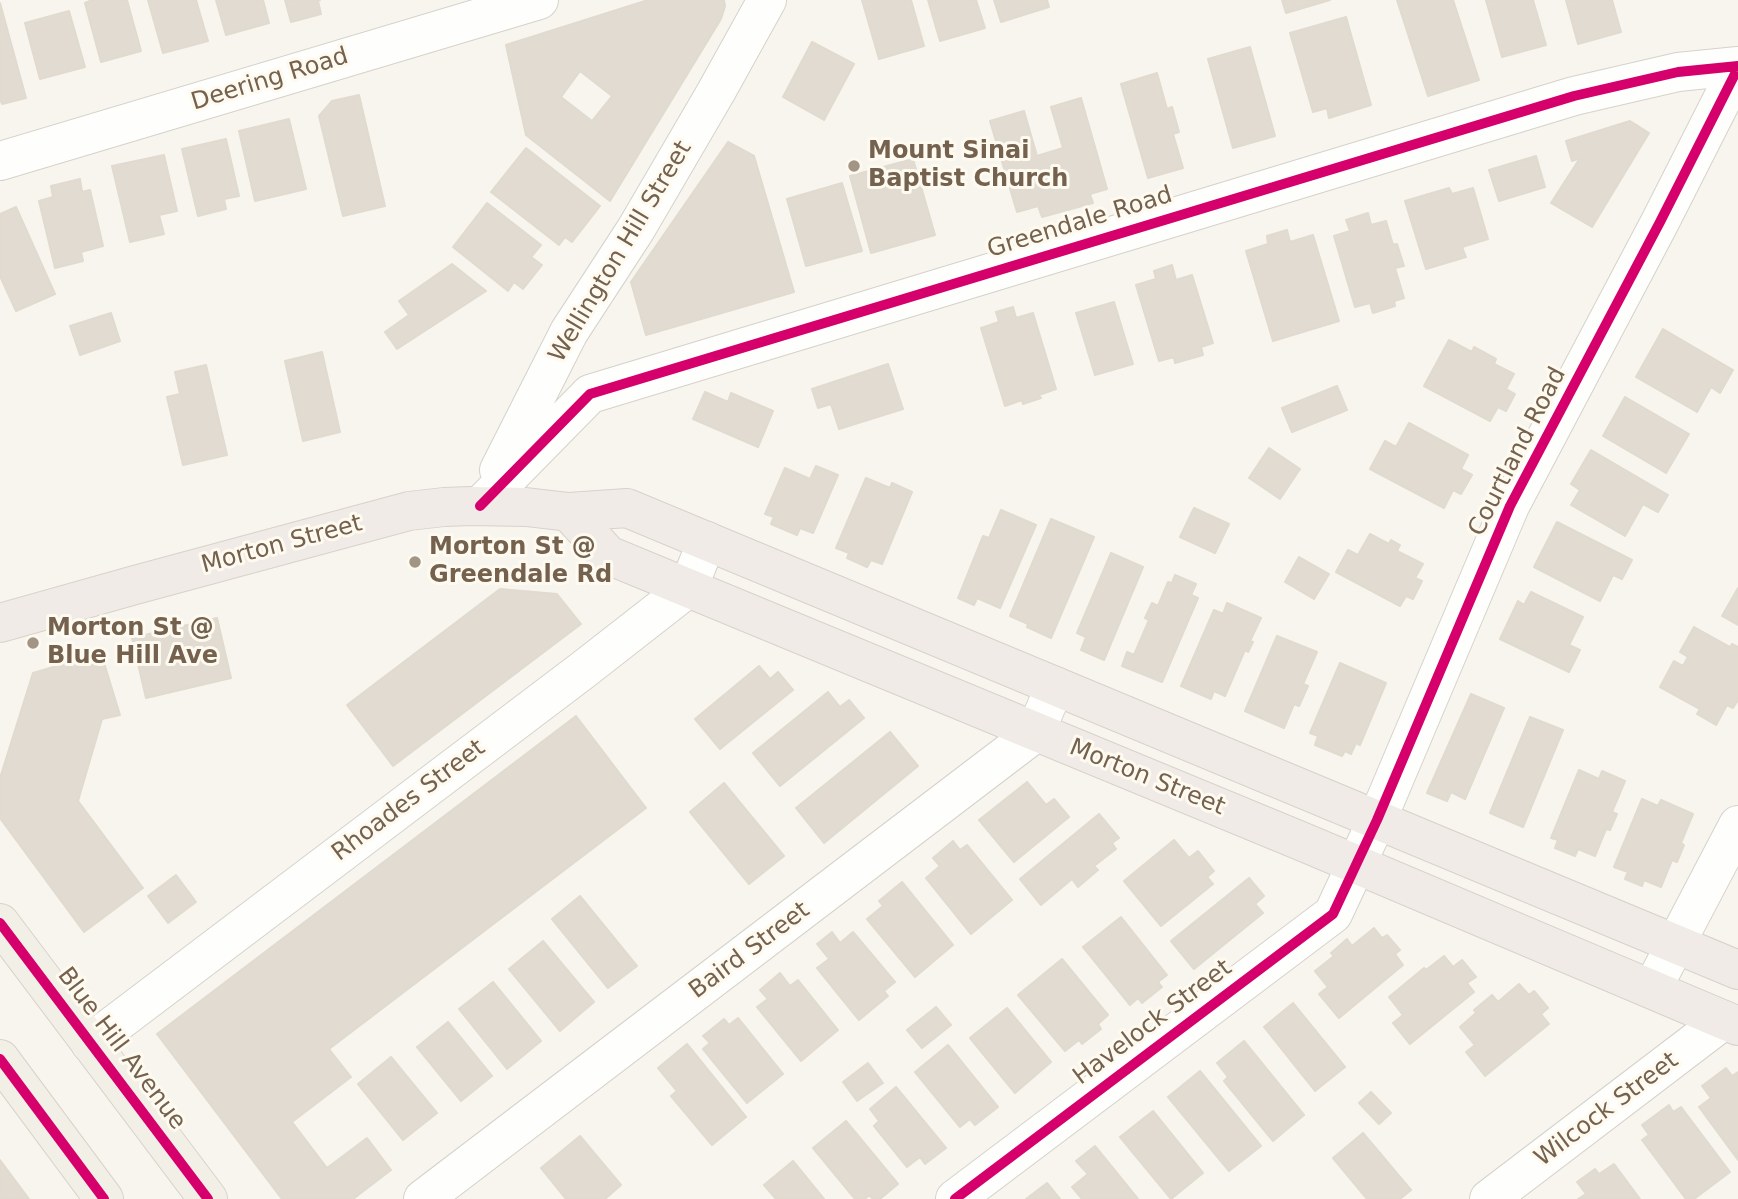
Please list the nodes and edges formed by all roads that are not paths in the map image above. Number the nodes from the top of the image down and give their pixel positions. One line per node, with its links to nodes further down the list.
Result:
1 (539, 0): 4 (street, Deering Road)
2 (767, 0): 5 (street, Wellington Hill Street)
3 (1738, 67): 5 (street, Greendale Road); 12 (street, Courtland Road)
4 (0, 161)
5 (480, 506): 6 (highway, Morton Street); 9 (highway, Morton Street)
6 (569, 512): 7 (highway, Morton Street); 8 (highway, Morton Street)
7 (707, 541): 8 (street); 10 (highway, Morton Street)
8 (688, 588): 11 (highway, Morton Street); 20 (street, Rhoades Street)
9 (0, 623)
10 (1055, 686): 11 (street, Baird Street); 12 (highway, Morton Street)
11 (1035, 733): 14 (highway, Morton Street); 24 (street, Baird Street)
12 (1377, 820): 14 (street, Courtland Road); 16 (highway, Morton Street)
13 (1738, 825): 16 (street)
14 (1357, 865): 18 (highway, Morton Street); 25 (street, Havelock Street)
15 (0, 923): 20 (main road, Blue Hill Avenue)
16 (1675, 944): 17 (highway, Morton Street); 18 (street)
17 (1738, 970)
18 (1652, 989): 19 (highway, Morton Street)
19 (1731, 1023): 26 (street, Wilcock Street)
20 (90, 1043): 23 (main road, Blue Hill Avenue)
21 (0, 1059): 22 (main road)
22 (104, 1199)
23 (208, 1199)
24 (423, 1199)
25 (955, 1199)
26 (1489, 1199)

